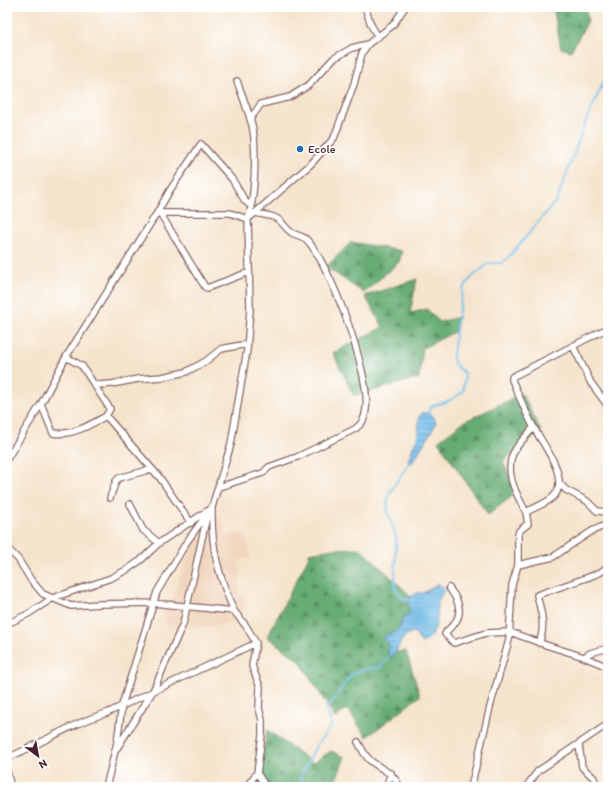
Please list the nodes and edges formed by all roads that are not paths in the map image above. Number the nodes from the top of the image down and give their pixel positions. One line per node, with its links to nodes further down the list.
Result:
1 (365, 7): 3 (street)
2 (405, 7): 3 (street)
3 (378, 37): 4 (street)
4 (368, 44): 6 (street); 9 (street)
5 (237, 81): 6 (street)
6 (250, 118): 7 (street)
7 (252, 208): 8 (street); 10 (street)
8 (159, 213): 10 (street); 11 (street); 15 (street)
9 (256, 213): 10 (street); 24 (street)
10 (248, 219): 11 (street)
11 (249, 272): 13 (street)
12 (608, 328): 14 (street)
13 (247, 344): 16 (street); 24 (street)
14 (573, 346): 18 (street); 20 (street)
15 (66, 357): 16 (street); 17 (street)
16 (96, 385): 19 (street)
17 (41, 404): 19 (street); 21 (street)
18 (608, 406)
19 (106, 416): 22 (street)
20 (534, 427): 23 (street); 28 (street)
21 (7, 459)
22 (152, 469): 25 (street); 31 (street)
23 (560, 483): 28 (street); 29 (street)
24 (219, 487): 27 (street)
25 (110, 498)
26 (130, 504): 33 (street)
27 (212, 508): 30 (street); 31 (street); 41 (street)
28 (526, 512): 35 (street)
29 (608, 512)
30 (208, 513): 39 (street); 40 (street)
31 (191, 523): 33 (street)
32 (608, 524): 35 (street)
33 (159, 543): 38 (street)
34 (7, 548): 38 (street)
35 (518, 565): 43 (street)
36 (608, 566): 45 (street)
37 (449, 588): 43 (street)
38 (53, 598): 39 (street); 42 (street)
39 (153, 603): 40 (street); 50 (street)
40 (188, 608): 41 (street); 49 (street)
41 (234, 611): 44 (street)
42 (7, 624)
43 (510, 632): 45 (street); 65 (street)
44 (256, 643): 49 (street); 57 (street)
45 (539, 643): 47 (street)
46 (608, 648): 47 (street)
47 (584, 657): 48 (street)
48 (608, 667)
49 (153, 691): 50 (street); 54 (street)
50 (122, 705): 54 (street); 55 (street)
51 (608, 724): 53 (street)
52 (358, 742): 58 (street)
53 (579, 745): 66 (street); 67 (street)
54 (115, 752): 60 (street)
55 (7, 758)
56 (7, 772): 59 (street)
57 (257, 773): 61 (street); 62 (street)
58 (391, 773): 63 (street); 64 (street)
59 (11, 787)
60 (106, 787)
61 (246, 787)
62 (266, 787)
63 (386, 787)
64 (400, 787)
65 (471, 787)
66 (526, 787)
67 (596, 787)

